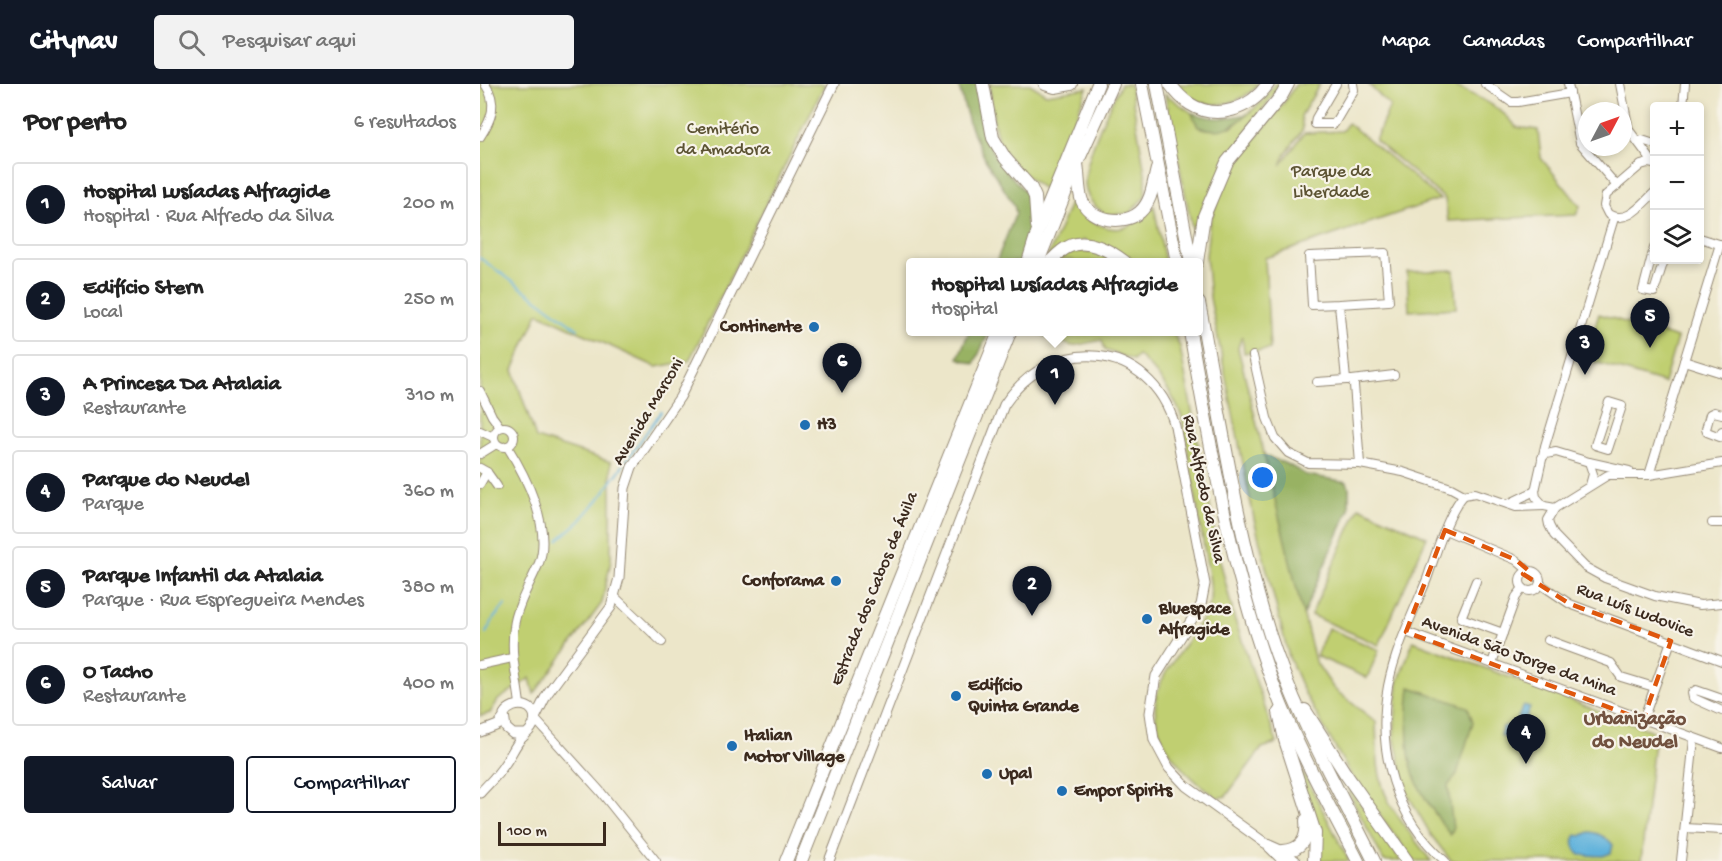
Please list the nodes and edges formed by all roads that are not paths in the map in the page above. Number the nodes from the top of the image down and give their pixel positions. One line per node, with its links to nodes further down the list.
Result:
1 (485, 84): 20 (street)
2 (834, 84): 87 (street, Avenida Marconi)
3 (982, 84): 30 (highway)
4 (1045, 84): 5 (highway)
5 (1071, 84)
6 (1098, 84): 30 (highway)
7 (1113, 84): 24 (highway)
8 (1142, 84): 26 (highway)
9 (1156, 84): 38 (highway)
10 (1170, 84): 11 (highway)
11 (1268, 84)
12 (1288, 84): 39 (highway)
13 (1336, 84): 14 (street)
14 (1353, 84)
15 (1485, 84): 18 (street)
16 (1620, 84): 21 (street)
17 (1685, 84): 19 (street)
18 (1569, 88): 27 (street)
19 (1683, 102)
20 (480, 137)
21 (1638, 142): 22 (street); 23 (street)
22 (1650, 143)
23 (1650, 158)
24 (1077, 163): 26 (highway); 34 (highway)
25 (1650, 163): 27 (street)
26 (1158, 164): 37 (highway)
27 (1617, 186): 29 (street)
28 (1650, 196): 29 (street)
29 (1614, 218): 58 (street)
30 (1037, 233): 33 (highway)
31 (1704, 239): 32 (street)
32 (1721, 245): 49 (street)
33 (1029, 258)
34 (1040, 258)
35 (1054, 258): 36 (highway)
36 (1117, 258)
37 (1176, 258)
38 (1190, 258)
39 (1198, 258)
40 (1650, 261): 41 (street)
41 (1663, 264)
42 (1340, 304): 42 (street); 53 (street)
43 (1203, 323): 99 (highway)
44 (997, 336): 121 (highway, Estrada dos Cabos de Ávila)
45 (1008, 336): 117 (highway, Estrada dos Cabos de Ávila)
46 (1183, 336): 50 (highway)
47 (1191, 336): 50 (highway)
48 (1253, 356): 69 (street)
49 (1684, 361): 51 (street); 71 (street)
50 (1196, 364): 100 (highway)
51 (1722, 373)
52 (1394, 375): 53 (street)
53 (1349, 380): 54 (street); 69 (street)
54 (1317, 382)
55 (480, 391): 57 (street)
56 (1722, 414): 60 (street)
57 (500, 427): 61 (street); 62 (street)
58 (1551, 428): 64 (street); 66 (street)
59 (480, 431): 61 (street)
60 (1721, 434)
61 (495, 440): 62 (street); 65 (street)
62 (507, 446): 94 (street)
63 (1602, 447): 63 (street); 67 (street)
64 (1556, 452): 66 (street); 67 (street)
65 (480, 454)
66 (1542, 458): 75 (street)
67 (1593, 463): 71 (street); 73 (street)
68 (1722, 463): 71 (street)
69 (1360, 464): 76 (street)
70 (483, 470): 72 (street); 74 (street)
71 (1649, 475): 73 (street)
72 (480, 484)
73 (1590, 485): 79 (street)
74 (497, 486)
75 (1535, 491): 77 (street); 78 (street)
76 (1464, 495): 77 (street); 82 (street)
77 (1508, 504): 78 (street)
78 (1544, 506): 79 (street)
79 (1555, 508): 88 (street)
80 (1712, 523): 81 (street)
81 (1722, 523)
82 (1445, 530): 83 (street); 89 (street)
83 (1528, 572): 85 (street); 86 (street)
84 (1476, 580): 90 (street)
85 (1540, 584): 86 (street); 92 (street, Rua Luís Ludovice)
86 (1523, 588): 90 (street)
87 (615, 597): 93 (street); 101 (street, Avenida Marconi)
88 (1722, 603)
89 (1406, 632): 96 (street, Avenida São Jorge da Mina); 118 (street)
90 (1503, 633): 96 (street)
91 (1548, 640): 98 (street)
92 (1671, 641): 95 (street, Rua Luís Ludovice); 98 (street)
93 (662, 642)
94 (512, 658): 97 (street); 103 (street)
95 (1722, 661)
96 (1492, 663): 107 (street, Avenida São Jorge da Mina)
97 (480, 664)
98 (1654, 687): 107 (street)
99 (1290, 689): 128 (highway); 129 (highway)
100 (1275, 690): 114 (highway); 127 (highway)
101 (547, 694): 103 (street, Avenida Marconi); 106 (street, Avenida Marconi)
102 (1722, 699): 104 (street)
103 (523, 705): 105 (street); 106 (street)
104 (1722, 711)
105 (503, 719): 108 (street); 109 (street)
106 (535, 719): 109 (street); 111 (street)
107 (1643, 720): 110 (street, Avenida São Jorge da Mina)
108 (480, 732)
109 (527, 733): 111 (street); 113 (street)
110 (1694, 739): 112 (street, Avenida São Jorge da Mina); 115 (street)
111 (553, 741): 120 (street)
112 (1722, 748)
113 (480, 793)
114 (1305, 804): 119 (highway); 126 (highway)
115 (1684, 828): 116 (street); 132 (street)
116 (1722, 830)
117 (808, 844): 122 (highway, Estrada dos Cabos de Ávila); 123 (highway)
118 (1433, 851): 130 (street); 131 (street)
119 (1283, 856): 124 (street, Rua Alfredo da Silva); 125 (street, Rua Alfredo da Silva)
120 (656, 861)
121 (786, 861)
122 (801, 861)
123 (806, 861)
124 (829, 861)
125 (1296, 861)
126 (1314, 861)
127 (1358, 861)
128 (1374, 861)
129 (1407, 861)
130 (1440, 861)
131 (1445, 861)
132 (1681, 861)

